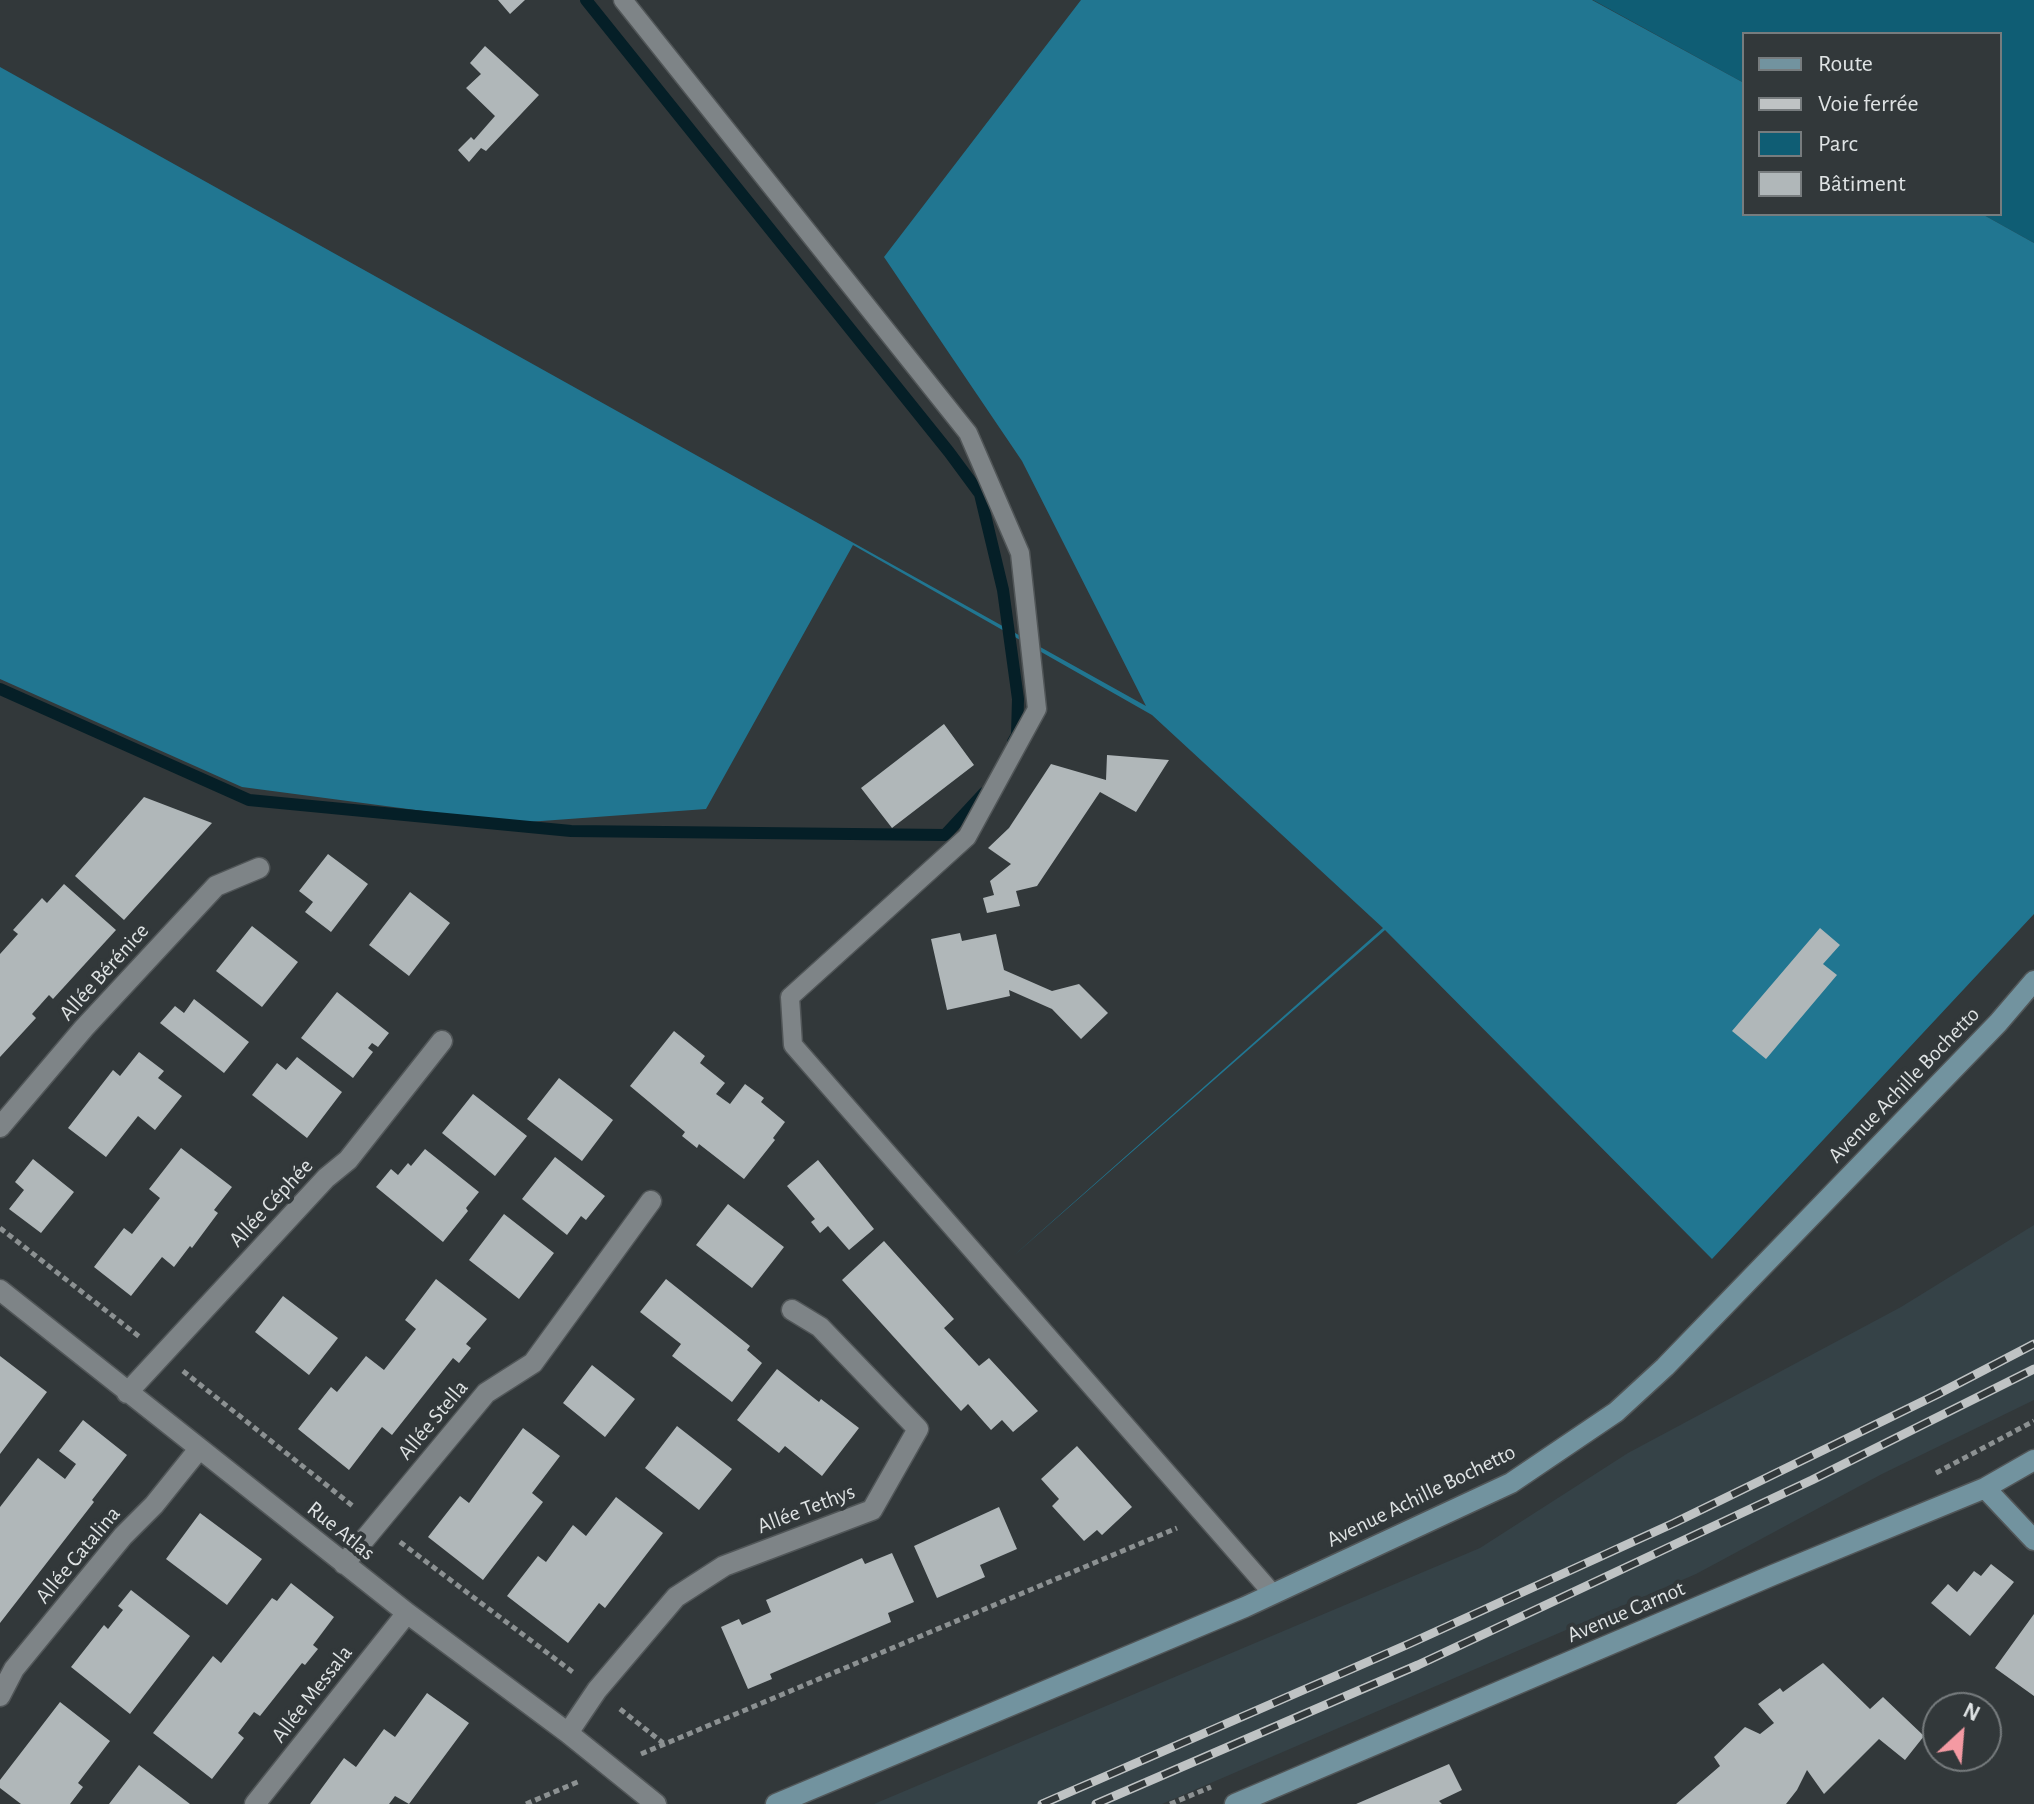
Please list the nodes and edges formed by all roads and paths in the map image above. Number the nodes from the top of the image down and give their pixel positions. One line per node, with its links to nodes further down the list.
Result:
1 (623, 0): 19 (lane)
2 (259, 868): 5 (street, Allée Bérénice)
3 (2034, 981): 19 (street, Avenue Achille Bochetto)
4 (442, 1041): 10 (street, Allée Céphée)
5 (0, 1127)
6 (651, 1201): 15 (street, Allée Stella)
7 (0, 1228): 10 (path)
8 (0, 1290): 11 (street, Rue Atlas)
9 (792, 1310): 21 (street, Allée Tethys)
10 (162, 1355): 11 (street, Allée Céphée); 15 (path)
11 (127, 1393): 12 (street, Rue Atlas)
12 (199, 1449): 18 (street, Rue Atlas); 22 (street, Allée Catalina)
13 (2034, 1460): 14 (street, Avenue Carnot)
14 (1985, 1488): 17 (street); 30 (street, Avenue Carnot)
15 (377, 1524): 18 (street, Allée Stella); 21 (path)
16 (1177, 1528): 24 (path)
17 (2034, 1540)
18 (344, 1564): 20 (street, Rue Atlas)
19 (1273, 1594): 29 (street, Avenue Achille Bochetto)
20 (407, 1613): 23 (street, Rue Atlas); 26 (street, Allée Messala)
21 (597, 1690): 23 (street, Allée Tethys); 24 (path)
22 (0, 1696)
23 (568, 1733): 25 (street, Rue Atlas)
24 (663, 1743): 25 (path)
25 (613, 1768): 27 (path); 28 (street, Rue Atlas)
26 (255, 1804)
27 (526, 1804)
28 (656, 1804)
29 (776, 1804)
30 (1235, 1804)

